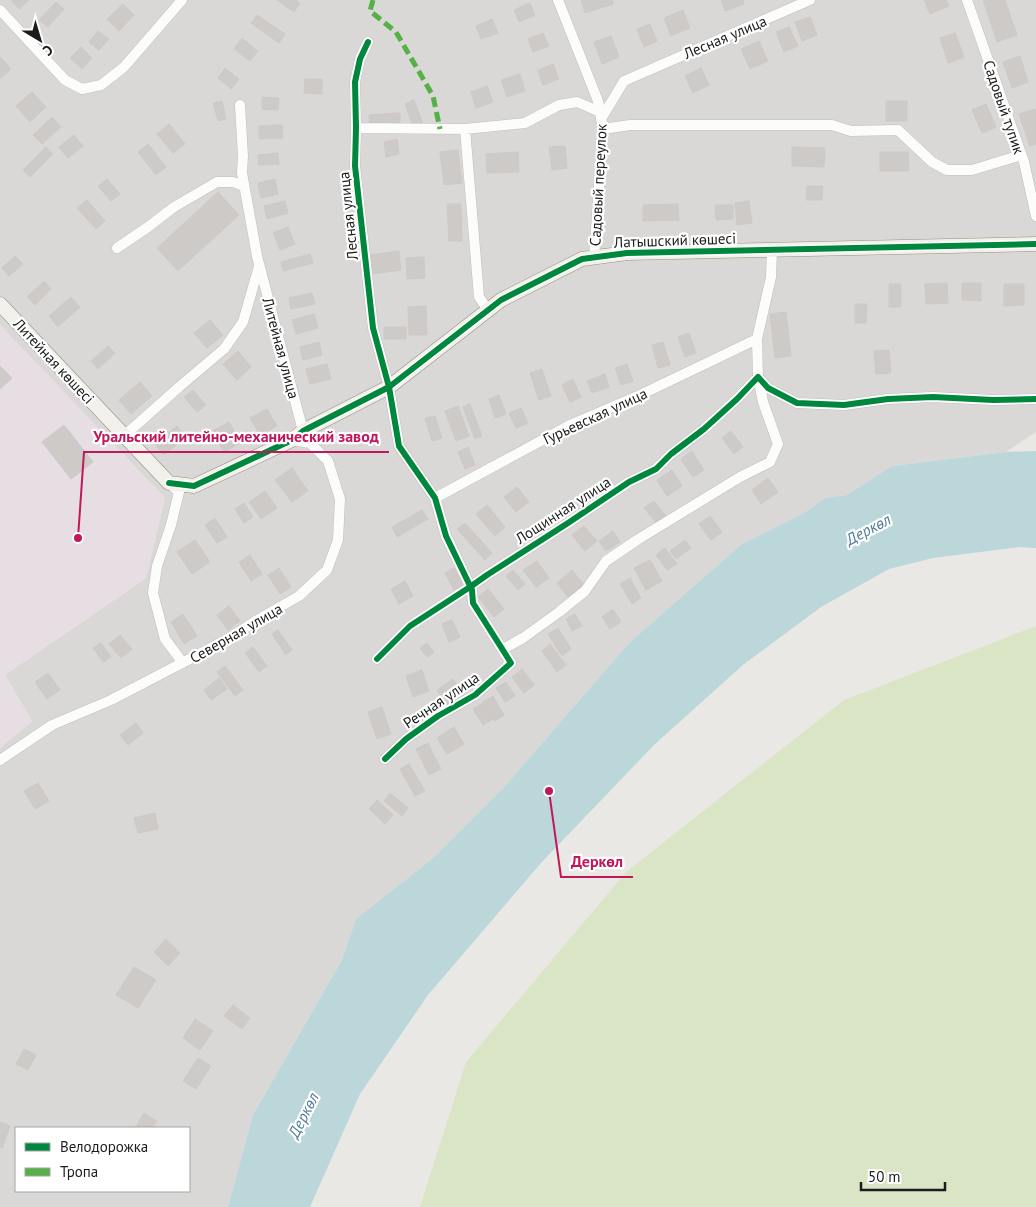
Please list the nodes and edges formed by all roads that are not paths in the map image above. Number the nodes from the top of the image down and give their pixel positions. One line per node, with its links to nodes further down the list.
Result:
1 (182, 0): 5 (street)
2 (558, 0): 8 (street, Садовый переулок)
3 (810, 0): 8 (street, Лесная улица)
4 (967, 0): 11 (street, Садовый тупик)
5 (0, 10)
6 (368, 42): 9 (street, Лесная улица)
7 (240, 105): 12 (street, Литейная улица)
8 (602, 120): 10 (street); 11 (street); 17 (street, Садовый переулок)
9 (356, 128): 10 (street); 23 (street, Лесная улица)
10 (465, 129): 20 (street)
11 (1021, 155): 13 (street, Садовый тупик)
12 (244, 186): 15 (street); 18 (street, Литейная улица)
13 (1036, 216)
14 (1036, 244): 16 (street, Латышский көшесі)
15 (117, 248)
16 (772, 249): 17 (street, Латышский көшесі); 21 (street)
17 (594, 258): 20 (street, Латышский көшесі)
18 (259, 266): 25 (street, Литейная улица); 26 (street, Литейная улица)
19 (0, 304): 26 (street, Литейная көшесі)
20 (488, 310): 23 (street, Латышский көшесі)
21 (758, 339): 22 (street); 28 (street, Гурьевская улица)
22 (758, 377): 24 (street); 29 (street, Лощинная улица); 30 (street)
23 (389, 387): 25 (street, Латышский көшесі); 28 (street, Лесная улица)
24 (1036, 398)
25 (297, 435): 27 (street, Латышский көшесі); 32 (street, Северная улица)
26 (124, 436): 27 (street, Литейная көшесі)
27 (169, 483): 32 (street)
28 (434, 498): 29 (street, Лесная улица)
29 (470, 588): 30 (street, Лесная улица); 31 (street, Лощинная улица)
30 (503, 649): 33 (street, Лесная улица)
31 (377, 659)
32 (183, 663): 35 (street, Северная улица)
33 (512, 663): 34 (street, Речная улица)
34 (385, 759)
35 (0, 760)

